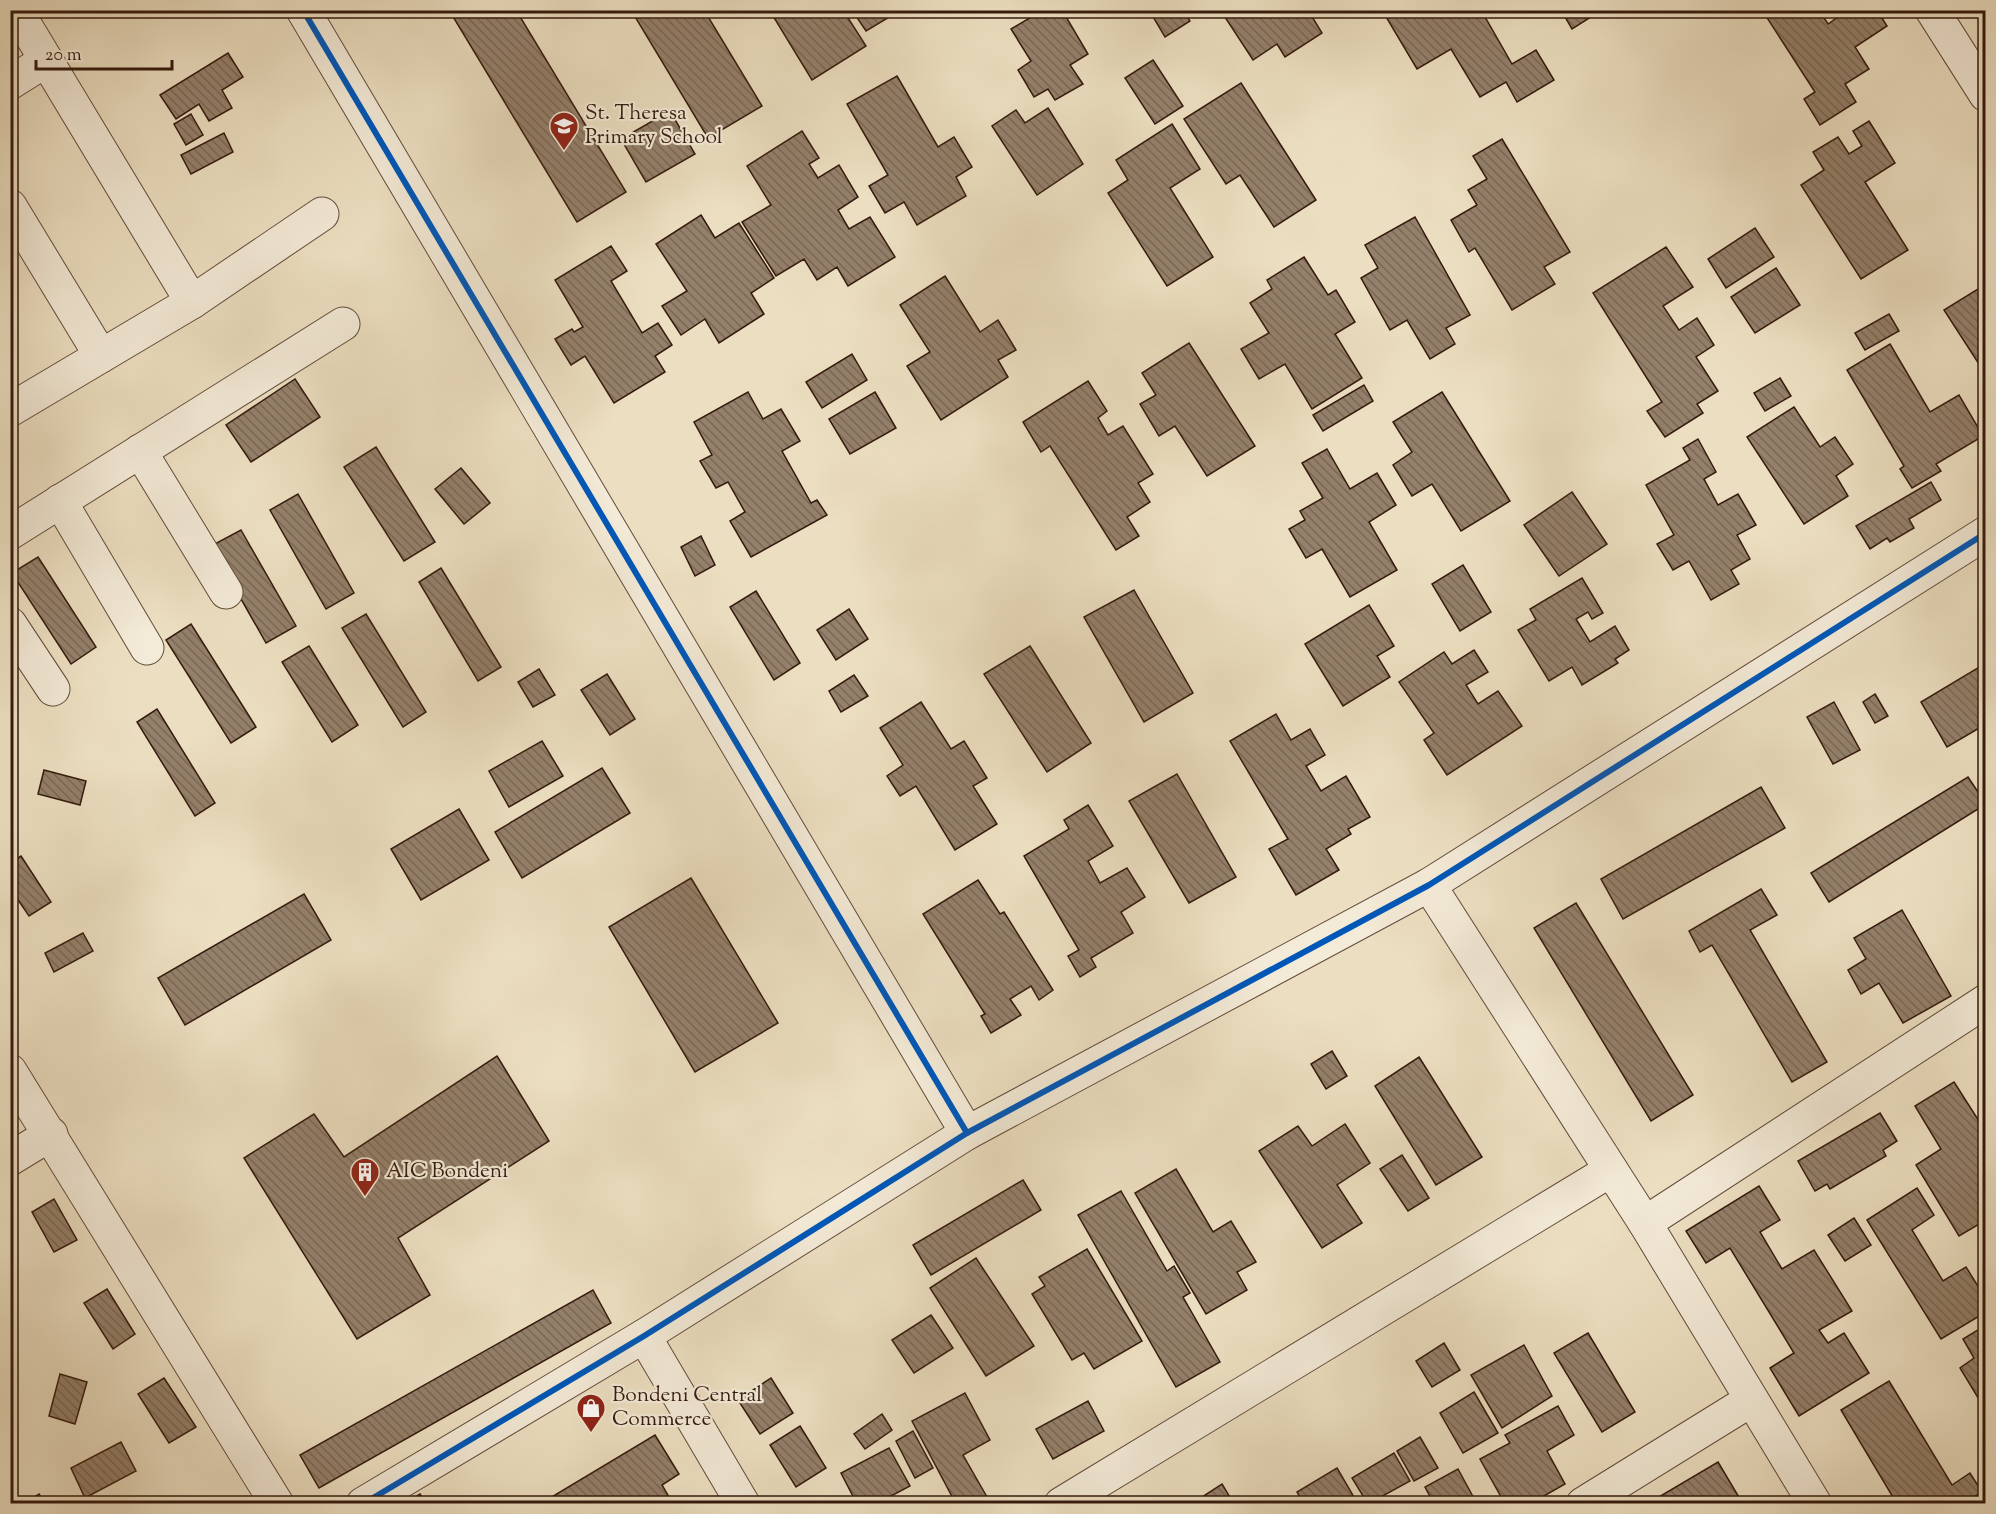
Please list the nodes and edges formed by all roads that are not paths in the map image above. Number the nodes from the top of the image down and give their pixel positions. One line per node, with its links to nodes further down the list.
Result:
1 (16, 10): 4 (street)
2 (303, 10): 24 (street)
3 (1932, 10): 6 (street)
4 (45, 62): 5 (street); 9 (street)
5 (10, 83)
6 (1986, 95)
7 (10, 206): 11 (street)
8 (322, 214): 9 (street)
9 (192, 302): 11 (street)
10 (343, 324): 13 (street)
11 (101, 356): 12 (street)
12 (10, 410)
13 (140, 451): 14 (street); 17 (street)
14 (60, 501): 15 (street); 19 (street)
15 (10, 533)
16 (1986, 533): 21 (street)
17 (226, 592)
18 (10, 624): 20 (street)
19 (147, 648)
20 (53, 689)
21 (1429, 885): 24 (street); 27 (street)
22 (1986, 1001): 28 (street)
23 (10, 1071): 25 (street)
24 (967, 1133): 29 (street)
25 (51, 1134): 26 (street); 31 (street)
26 (10, 1159)
27 (1611, 1170): 28 (street); 34 (street)
28 (1645, 1223): 30 (street)
29 (644, 1336): 32 (street); 33 (street)
30 (1751, 1400): 35 (street); 36 (street)
31 (277, 1503)
32 (363, 1503)
33 (743, 1503)
34 (1061, 1503)
35 (1583, 1503)
36 (1815, 1503)

